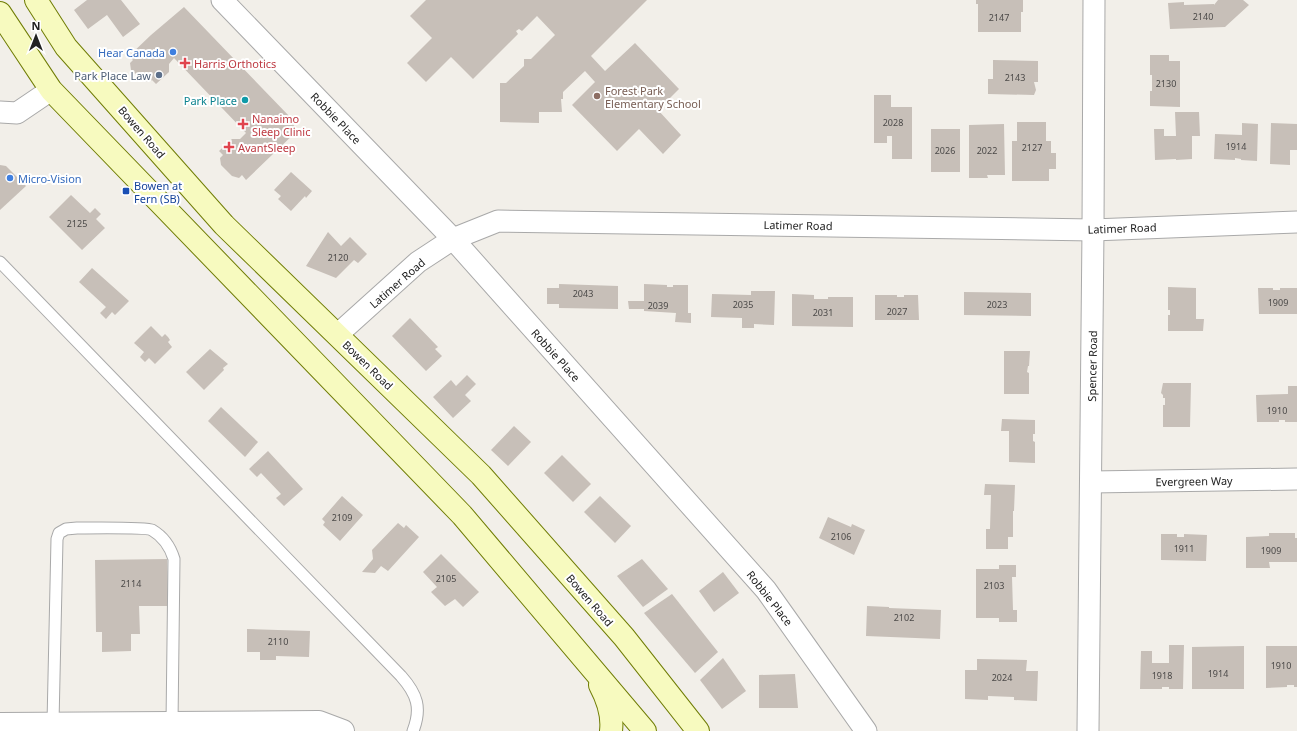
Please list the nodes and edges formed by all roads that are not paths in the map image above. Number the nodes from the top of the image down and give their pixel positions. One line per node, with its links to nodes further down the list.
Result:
1 (36, 0): 11 (main road, Bowen Road)
2 (222, 0): 9 (street, Robbie Place)
3 (1094, 0): 8 (street, Spencer Road)
4 (0, 13): 5 (main road)
5 (51, 90): 6 (street); 14 (main road)
6 (0, 112)
7 (1297, 222): 8 (street, Latimer Road)
8 (1093, 230): 9 (street, Latimer Road); 13 (street, Spencer Road)
9 (453, 239): 11 (street, Latimer Road); 23 (street, Robbie Place)
10 (0, 262): 19 (lane)
11 (337, 335): 22 (main road, Bowen Road)
12 (1297, 479): 13 (street, Evergreen Way)
13 (1091, 482): 24 (street, Spencer Road)
14 (590, 666): 20 (main road); 21 (main road)
15 (53, 723): 16 (street); 16 (lane); 17 (street)
16 (172, 723): 18 (street)
17 (0, 724)
18 (343, 731)
19 (413, 731)
20 (611, 731)
21 (645, 731)
22 (698, 731)
23 (866, 731)
24 (1088, 731)

